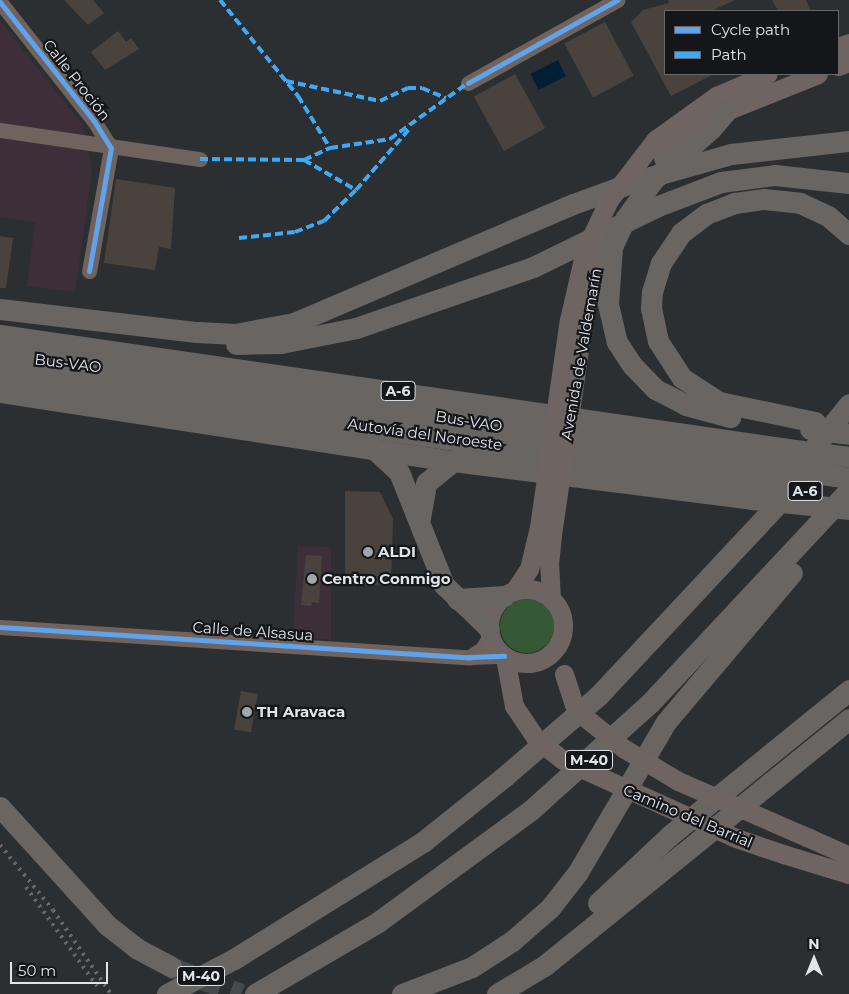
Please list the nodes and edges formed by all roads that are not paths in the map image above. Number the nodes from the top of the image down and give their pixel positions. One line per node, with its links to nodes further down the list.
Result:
1 (617, 0): 5 (street)
2 (0, 2): 9 (street, Calle Proción)
3 (766, 75): 13 (main road, Avenida de Valdemarín, bridge)
4 (816, 75): 6 (main road)
5 (468, 83)
6 (726, 111): 13 (highway, bridge)
7 (0, 130): 9 (street)
8 (849, 141): 15 (highway)
9 (111, 148): 10 (street); 14 (street)
10 (200, 159)
11 (849, 183): 16 (highway)
12 (849, 234): 22 (highway)
13 (600, 248): 22 (highway); 33 (main road, Avenida de Valdemarín, bridge)
14 (89, 271)
15 (0, 308)
16 (0, 318)
17 (0, 335): 26 (highway, A-6, bridge)
18 (0, 355): 28 (highway, Bus-VAO, bridge)
19 (0, 374): 30 (highway, Autovía del Noroeste / A-6)
20 (0, 392): 25 (highway)
21 (849, 404): 38 (highway)
22 (813, 425): 23 (highway); 24 (highway, bridge)
23 (849, 426): 38 (highway, M-40)
24 (849, 434)
25 (374, 449): 27 (highway); 34 (highway)
26 (849, 457)
27 (453, 461): 30 (highway); 34 (highway)
28 (849, 478)
29 (849, 490): 52 (highway, M-40)
30 (756, 492): 31 (highway, Autovía del Noroeste / A-6, bridge); 32 (highway, bridge)
31 (849, 498)
32 (849, 508): 53 (highway)
33 (546, 527): 35 (main road, Avenida de Valdemarín); 36 (main road, Avenida de Valdemarín)
34 (421, 528): 37 (highway)
35 (509, 594): 36 (main road); 37 (highway); 40 (main road)
36 (551, 598): 41 (main road)
37 (457, 599): 40 (highway)
38 (680, 612): 51 (highway, M-40, bridge)
39 (0, 627): 43 (street, Calle de Alsasua)
40 (490, 631): 42 (main road); 43 (street)
41 (560, 642): 42 (main road); 47 (main road, Camino del Barrial, bridge)
42 (505, 656): 43 (street, Calle de Alsasua); 48 (main road, Camino del Barrial, bridge)
43 (470, 658)
44 (849, 690): 50 (highway)
45 (849, 719): 50 (highway)
46 (0, 807): 49 (highway)
47 (849, 856)
48 (849, 874)
49 (171, 967)
50 (525, 975): 54 (highway)
51 (167, 994)
52 (255, 994)
53 (402, 994)
54 (497, 994)

